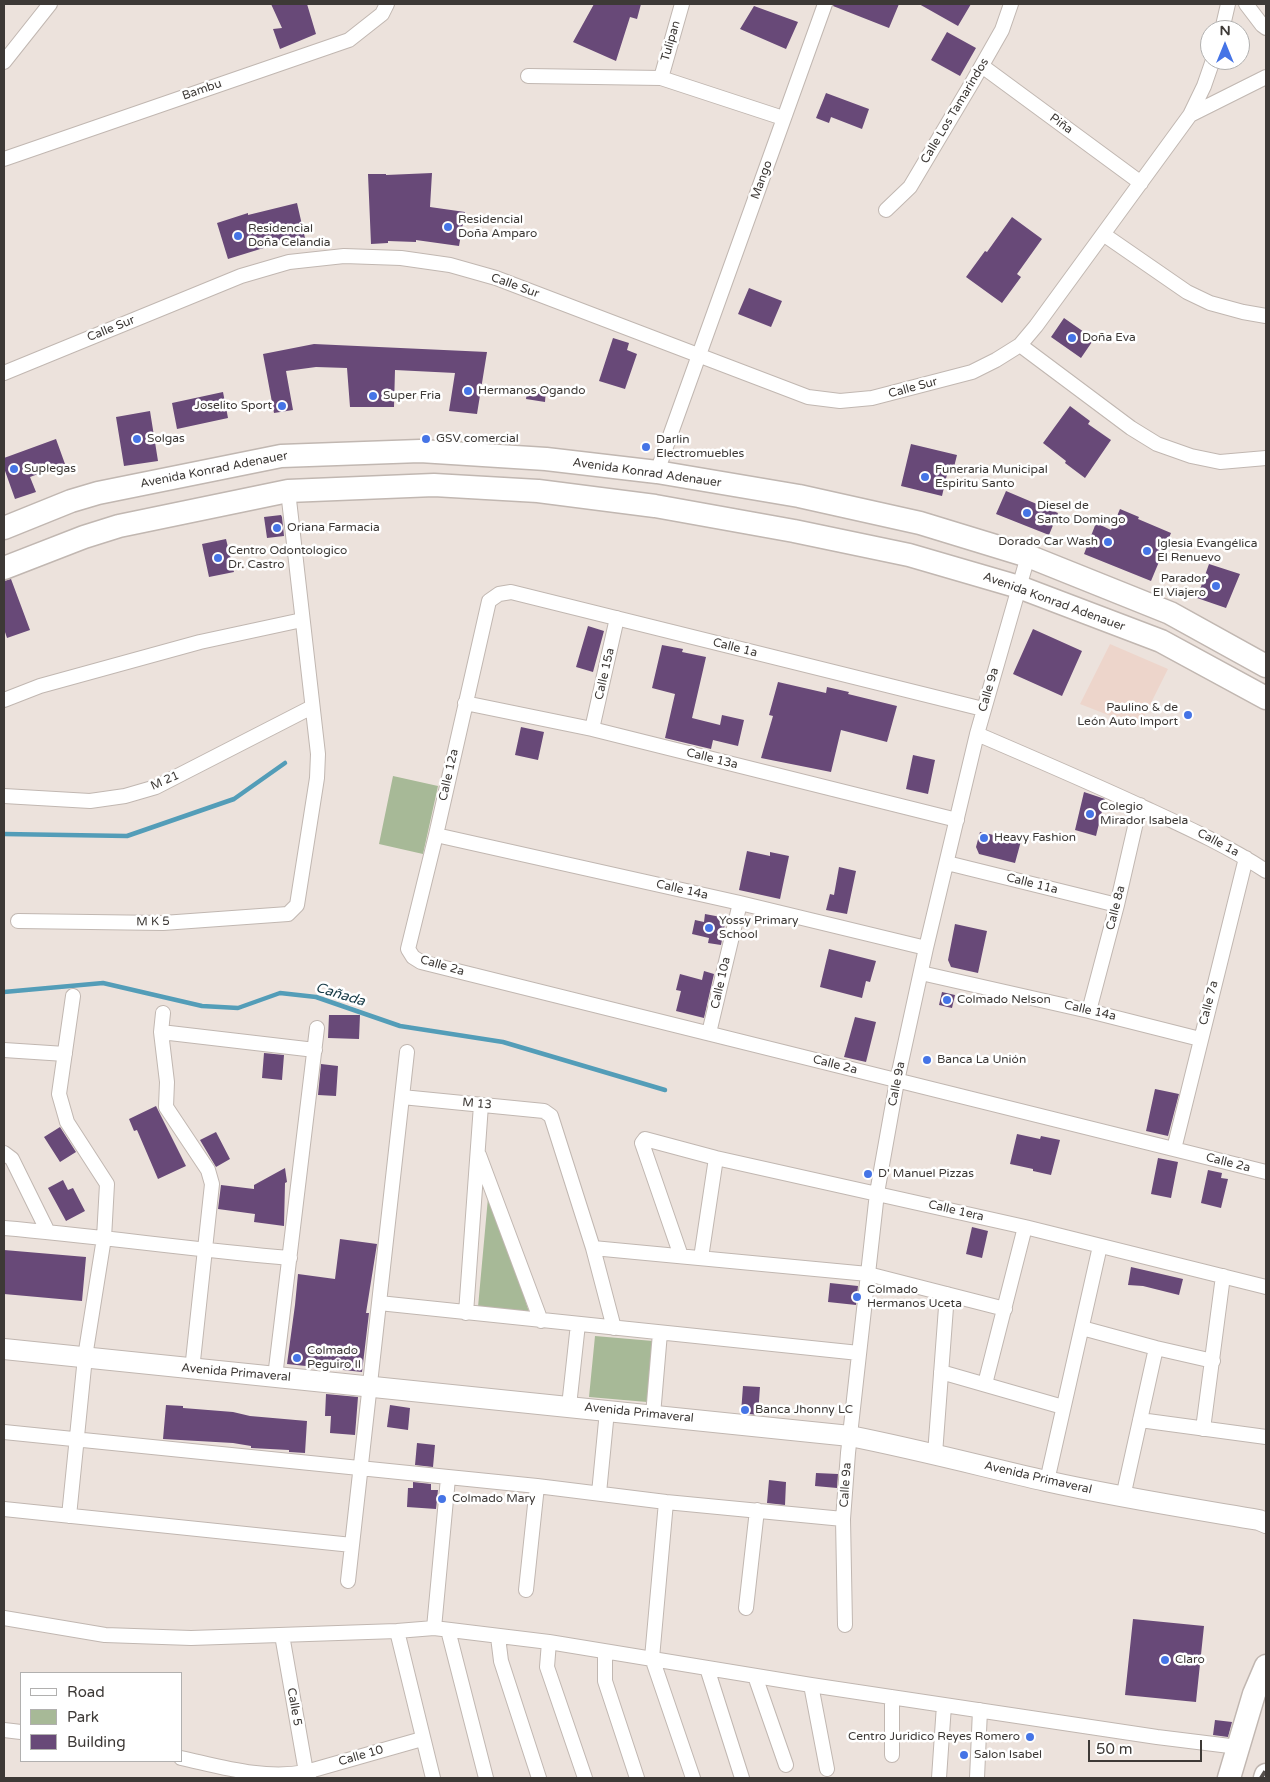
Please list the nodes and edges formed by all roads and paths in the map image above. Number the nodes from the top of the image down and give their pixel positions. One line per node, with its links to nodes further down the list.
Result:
1 (50, 4): 10 (street)
2 (387, 4): 18 (street, Bambu)
3 (682, 4): 15 (street, Tulipan)
4 (825, 4): 17 (street, Mango)
5 (1011, 4): 11 (street, Calle Los Tamarindos)
6 (1228, 4): 8 (street)
7 (1246, 4): 9 (street)
8 (1224, 20)
9 (1266, 28)
10 (4, 62)
11 (982, 66): 19 (street, Piña); 20 (street, Calle Los Tamarindos)
12 (1210, 70): 16 (street)
13 (528, 76): 15 (street)
14 (1266, 77): 16 (street)
15 (661, 78): 17 (street)
16 (1190, 115): 19 (street)
17 (784, 118): 24 (street, Mango)
18 (5, 155)
19 (1141, 183): 21 (street)
20 (886, 210)
21 (1103, 234): 22 (street); 23 (street)
22 (1266, 316)
23 (1020, 345): 24 (street, Calle Sur); 26 (street)
24 (699, 356): 25 (street, Calle Sur); 27 (street, Mango)
25 (4, 373)
26 (1266, 458)
27 (657, 472): 29 (main road, Avenida Konrad Adenauer); 32 (main road, Avenida Konrad Adenauer)
28 (288, 491): 31 (main road, Avenida Konrad Adenauer); 34 (main road, Avenida Konrad Adenauer); 37 (street)
29 (71, 501): 30 (main road, Avenida Konrad Adenauer); 31 (main road)
30 (4, 528)
31 (84, 537): 33 (main road, Avenida Konrad Adenauer)
32 (1028, 556): 34 (street, Calle 9a); 38 (main road, Avenida Konrad Adenauer)
33 (4, 568)
34 (1019, 587): 39 (main road, Avenida Konrad Adenauer); 43 (street, Calle 9a)
35 (489, 601): 36 (street, Calle 1a); 41 (street, Calle 12a)
36 (617, 618): 43 (street, Calle 1a); 44 (street, Calle 15a)
37 (302, 620): 40 (street); 42 (street)
38 (1266, 666)
39 (1266, 698)
40 (4, 700)
41 (466, 703): 44 (street, Calle 13a); 49 (street, Calle 12a)
42 (312, 707): 46 (street, M 21); 55 (street, M K 5)
43 (983, 709): 45 (street, Calle 9a)
44 (592, 729): 48 (street, Calle 13a)
45 (977, 734): 47 (street, Calle 1a); 48 (street, Calle 9a)
46 (4, 796)
47 (1140, 805): 50 (street, Calle 1a); 54 (street, Calle 8a)
48 (957, 820): 51 (street, Calle 9a)
49 (436, 835): 53 (street, Calle 14a); 57 (street, Calle 12a)
50 (1246, 858): 52 (street, Calle 1a); 65 (street, Calle 7a)
51 (947, 863): 54 (street, Calle 11a); 56 (street, Calle 9a)
52 (1266, 871)
53 (740, 903): 56 (street, Calle 14a); 64 (street, Calle 10a)
54 (1117, 905): 60 (street, Calle 8a)
55 (18, 921)
56 (926, 948): 58 (street, Calle 9a)
57 (408, 949): 64 (street, Calle 2a)
58 (921, 973): 60 (street, Calle 14a); 70 (street, Calle 9a)
59 (72, 996): 69 (street)
60 (1090, 1011): 65 (street, Calle 14a)
61 (163, 1013): 63 (street)
62 (318, 1028): 67 (street)
63 (161, 1032): 67 (street); 85 (street)
64 (710, 1033): 70 (street, Calle 2a)
65 (1200, 1039): 73 (street, Calle 7a)
66 (4, 1050): 69 (street)
67 (315, 1050): 87 (street)
68 (407, 1052): 71 (street)
69 (65, 1054): 82 (street)
70 (897, 1081): 73 (street, Calle 2a); 78 (street, Calle 9a)
71 (402, 1097): 72 (street, M 13); 93 (street)
72 (481, 1105): 74 (street); 84 (street, M 13)
73 (1174, 1149): 77 (street, Calle 2a)
74 (478, 1151): 95 (street); 96 (street)
75 (4, 1153): 81 (street)
76 (716, 1158): 78 (street, Calle 1era); 86 (street, Calle 1era); 88 (street)
77 (1266, 1172)
78 (877, 1194): 79 (street, Calle 1era); 89 (street, Calle 9a)
79 (1025, 1227): 83 (street, Calle 1era); 94 (street)
80 (4, 1228): 81 (street)
81 (48, 1232): 82 (street)
82 (104, 1238): 85 (street); 104 (street)
83 (1100, 1246): 90 (street, Calle 1era); 99 (street)
84 (593, 1248): 86 (street); 98 (street)
85 (205, 1251): 87 (street); 106 (street)
86 (681, 1256): 88 (street)
87 (290, 1258): 108 (street)
88 (701, 1258): 89 (street)
89 (868, 1274): 92 (street); 103 (street, Calle 9a)
90 (1223, 1276): 91 (street, Calle 1era); 105 (street)
91 (1266, 1287)
92 (947, 1294): 94 (street); 107 (street)
93 (379, 1303): 95 (street); 110 (street)
94 (1005, 1309): 109 (street)
95 (466, 1313): 96 (street)
96 (541, 1321): 97 (street)
97 (578, 1324): 98 (street); 111 (street)
98 (614, 1328): 100 (street)
99 (1082, 1328): 101 (street); 112 (street)
100 (660, 1333): 103 (street); 114 (street)
101 (1156, 1348): 105 (street); 115 (street)
102 (4, 1349): 104 (street, Avenida Primaveral)
103 (859, 1353): 118 (street, Calle 9a)
104 (85, 1357): 106 (street, Avenida Primaveral); 120 (street)
105 (1213, 1361): 116 (street)
106 (192, 1370): 108 (street, Avenida Primaveral)
107 (941, 1372): 109 (street); 121 (street)
108 (275, 1377): 110 (street, Avenida Primaveral)
109 (986, 1384): 112 (street)
110 (370, 1386): 111 (street, Avenida Primaveral); 122 (street)
111 (569, 1406): 113 (street, Avenida Primaveral)
112 (1063, 1407): 124 (street)
113 (607, 1410): 114 (street, Avenida Primaveral); 126 (street)
114 (652, 1414): 118 (street, Avenida Primaveral)
115 (1140, 1420): 116 (street); 127 (street)
116 (1203, 1429): 119 (street)
117 (4, 1432): 120 (street)
118 (850, 1436): 121 (street, Avenida Primaveral); 132 (street, Calle 9a)
119 (1266, 1437)
120 (76, 1440): 122 (street); 131 (street)
121 (935, 1454): 124 (street, Avenida Primaveral)
122 (361, 1469): 123 (street); 134 (street)
123 (448, 1478): 125 (street); 140 (street)
124 (1047, 1481): 127 (street, Avenida Primaveral)
125 (537, 1486): 126 (street); 136 (street)
126 (600, 1493): 128 (street)
127 (1123, 1497): 133 (street, Avenida Primaveral)
128 (666, 1502): 130 (street); 146 (street)
129 (4, 1509): 131 (street)
130 (757, 1510): 132 (street); 137 (street)
131 (69, 1516): 134 (street)
132 (844, 1519): 139 (street, Calle 9a)
133 (1266, 1523)
134 (352, 1545): 135 (street)
135 (348, 1581)
136 (526, 1590)
137 (746, 1608)
138 (4, 1618): 142 (street)
139 (845, 1625)
140 (441, 1629): 141 (street); 143 (street); 164 (street)
141 (396, 1631): 142 (street); 156 (street)
142 (282, 1635): 162 (street, Calle 5)
143 (498, 1637): 144 (street); 165 (street)
144 (549, 1642): 145 (street); 166 (street)
145 (605, 1652): 146 (street); 167 (street)
146 (652, 1658): 148 (street); 168 (street)
147 (1266, 1666): 157 (main road)
148 (707, 1668): 149 (street); 169 (street)
149 (755, 1676): 150 (street); 160 (street)
150 (811, 1685): 151 (street); 161 (street)
151 (892, 1697): 152 (street); 158 (street)
152 (944, 1705): 153 (street); 170 (street)
153 (980, 1710): 157 (street); 171 (street)
154 (4, 1730): 155 (street)
155 (20, 1732)
156 (422, 1739): 162 (street, Calle 10); 163 (street)
157 (1238, 1747): 172 (main road)
158 (892, 1755)
159 (182, 1758): 162 (street, Calle 10)
160 (786, 1765)
161 (827, 1769)
162 (307, 1775)
163 (433, 1778)
164 (486, 1778)
165 (539, 1778)
166 (585, 1778)
167 (637, 1778)
168 (693, 1778)
169 (742, 1778)
170 (939, 1778)
171 (977, 1778)
172 (1229, 1778)

